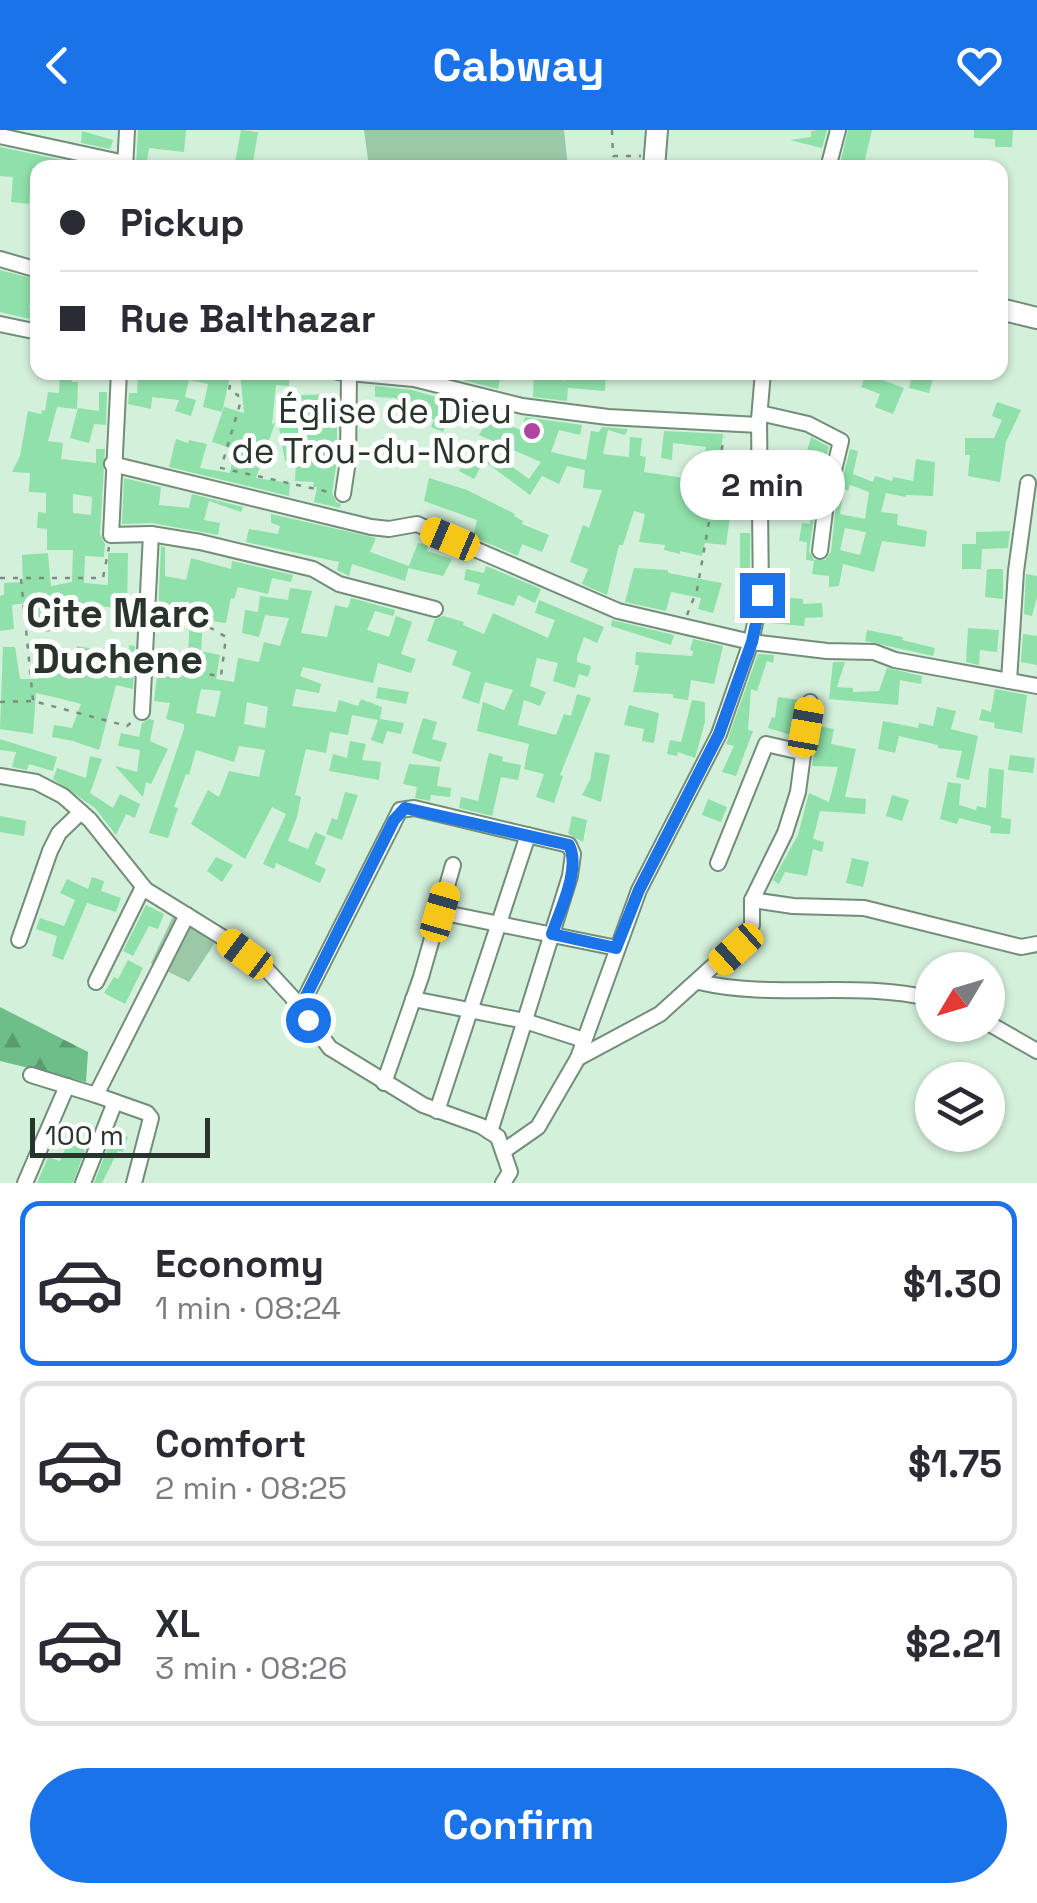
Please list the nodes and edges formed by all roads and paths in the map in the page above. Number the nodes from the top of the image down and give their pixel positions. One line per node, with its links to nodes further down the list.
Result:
1 (127, 130): 7 (street)
2 (612, 130): 8 (path)
3 (657, 130): 9 (street)
4 (838, 130): 10 (street)
5 (0, 136): 6 (street)
6 (100, 160)
7 (125, 160)
8 (640, 160)
9 (654, 160)
10 (830, 160)
11 (0, 259): 12 (street)
12 (30, 268)
13 (1008, 311): 14 (street)
14 (1037, 318)
15 (0, 324): 16 (street)
16 (30, 330)
17 (119, 380): 24 (street)
18 (231, 380): 26 (path)
19 (344, 380): 26 (street)
20 (418, 380): 23 (street)
21 (762, 380): 22 (street)
22 (759, 419): 23 (street); 29 (street); 35 (street)
23 (727, 421): 34 (path)
24 (112, 464): 28 (street); 34 (street)
25 (1028, 483): 37 (street)
26 (343, 494)
27 (151, 534): 28 (street); 32 (street); 33 (street)
28 (111, 535): 31 (path)
29 (820, 551)
30 (0, 578): 31 (path)
31 (21, 578): 39 (path)
32 (436, 609)
33 (146, 620): 36 (street); 36 (path)
34 (684, 624): 35 (street)
35 (752, 642): 37 (street); 57 (street)
36 (147, 666): 42 (street)
37 (1010, 682): 38 (street)
38 (1037, 686)
39 (33, 700): 40 (path); 42 (path)
40 (0, 702)
41 (810, 702): 43 (street)
42 (142, 712)
43 (801, 752): 47 (street); 50 (street)
44 (0, 776): 45 (street)
45 (81, 812): 49 (street); 55 (street)
46 (528, 835): 53 (street); 54 (street); 62 (street)
47 (718, 863)
48 (453, 865): 51 (street)
49 (143, 887): 52 (street); 58 (street)
50 (752, 900): 56 (street); 59 (street)
51 (440, 912): 53 (street); 61 (street)
52 (187, 916): 62 (street); 72 (street)
53 (498, 922): 54 (street); 63 (street)
54 (552, 934): 57 (street); 64 (street)
55 (19, 940)
56 (1037, 944)
57 (616, 948): 66 (street)
58 (96, 982)
59 (698, 982): 60 (street); 68 (street)
60 (915, 997)
61 (414, 999): 63 (street); 70 (street)
62 (300, 1008): 70 (street)
63 (470, 1011): 64 (street); 74 (street)
64 (525, 1021): 66 (street); 75 (street)
65 (1005, 1033): 67 (street)
66 (584, 1040): 68 (street)
67 (1037, 1051)
68 (578, 1058): 76 (street)
69 (32, 1075): 71 (street)
70 (384, 1082): 74 (street)
71 (67, 1086): 72 (street); 77 (street)
72 (96, 1096): 73 (street)
73 (114, 1102): 78 (street); 79 (street)
74 (437, 1111): 75 (street)
75 (490, 1132): 76 (street)
76 (504, 1150): 80 (street)
77 (25, 1183)
78 (84, 1183)
79 (134, 1183)
80 (503, 1183)

